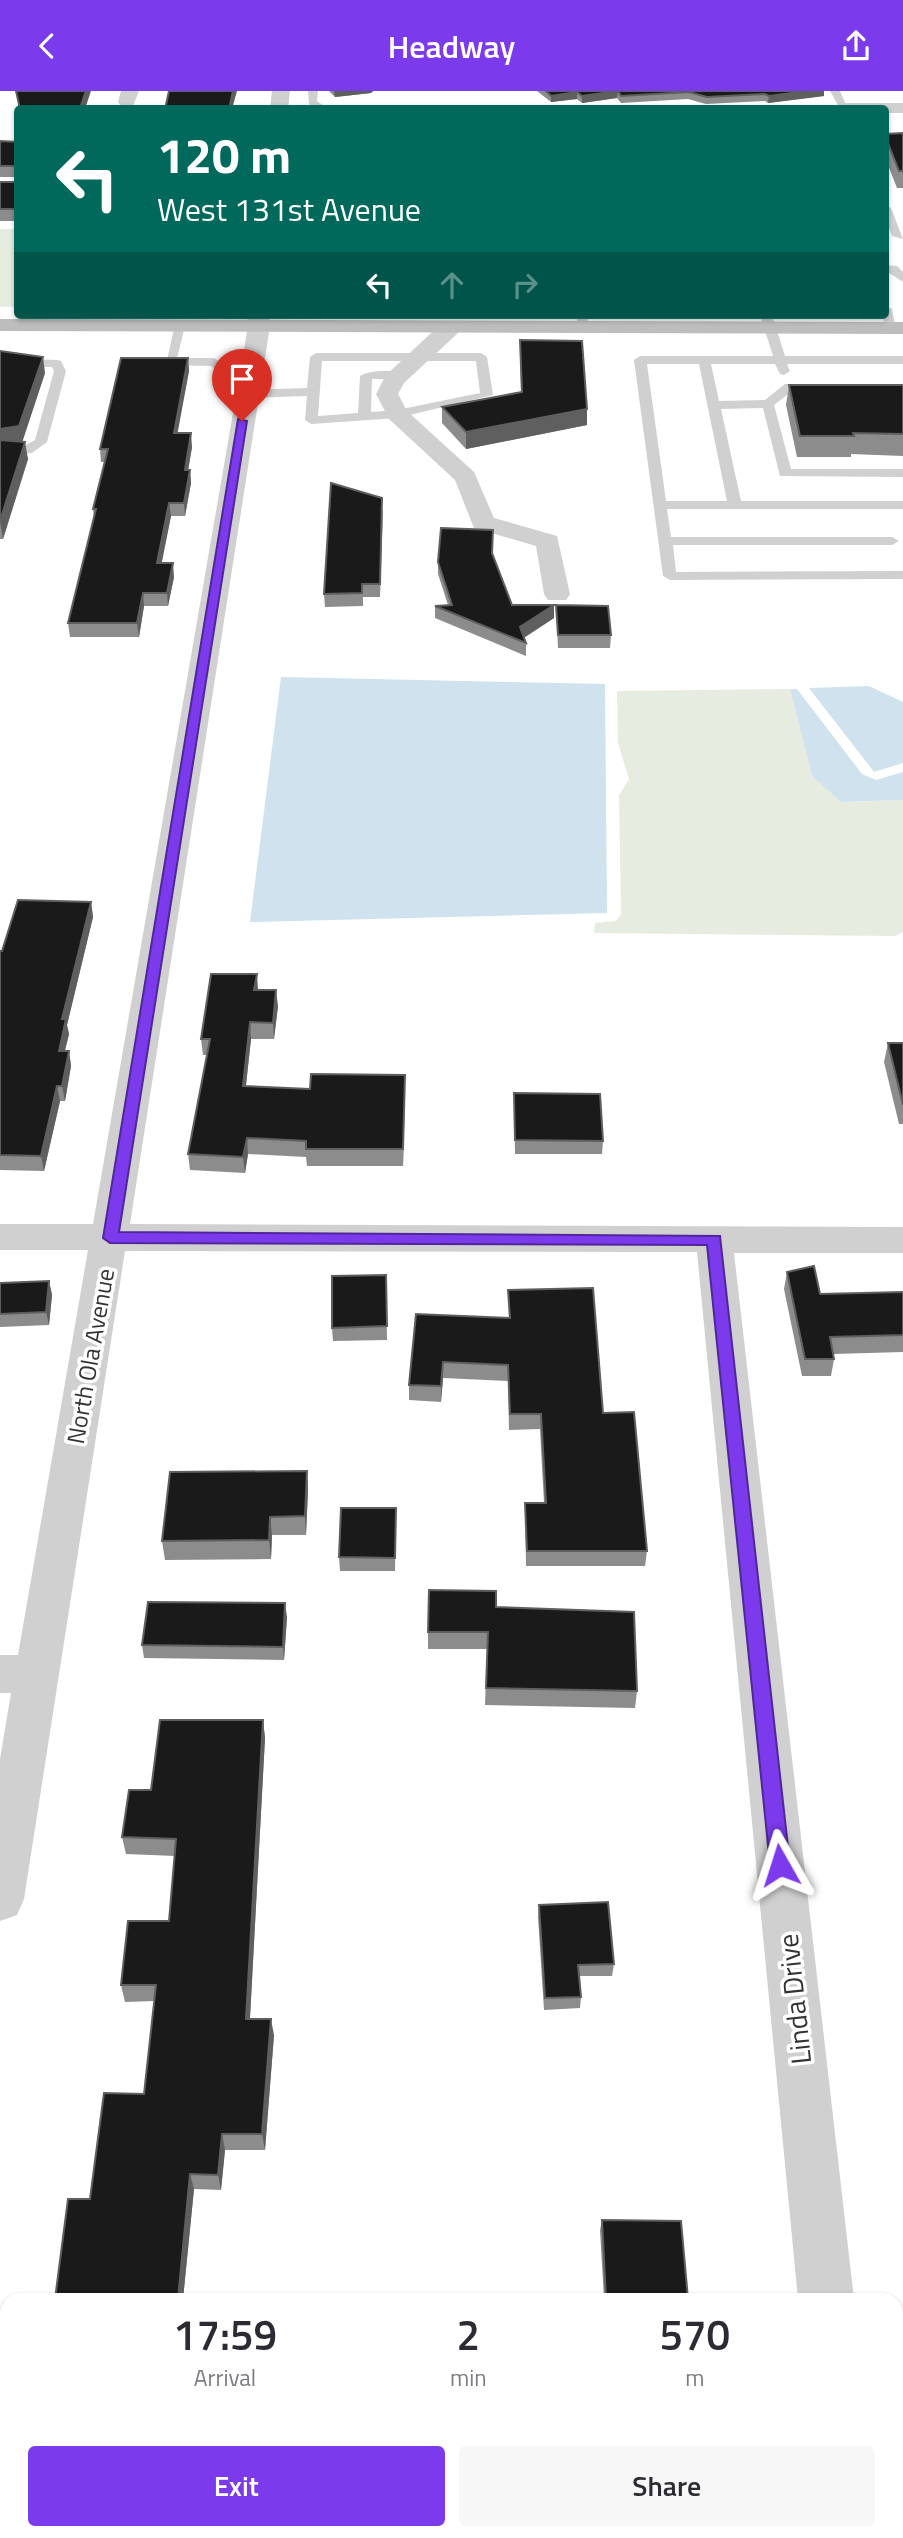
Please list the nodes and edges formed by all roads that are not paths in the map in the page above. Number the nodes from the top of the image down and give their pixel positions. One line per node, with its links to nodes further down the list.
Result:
1 (889, 216): 2 (lane)
2 (903, 236)
3 (889, 268): 4 (lane)
4 (903, 279)
5 (259, 321): 11 (main road); 12 (main road); 22 (street, North Ola Avenue)
6 (415, 321): 12 (main road); 13 (main road)
7 (583, 321): 8 (main road); 13 (main road)
8 (769, 321): 9 (main road); 17 (lane)
9 (893, 322)
10 (0, 325): 11 (main road)
11 (178, 326): 22 (lane)
12 (387, 327): 20 (lane)
13 (450, 328): 15 (street)
14 (366, 357): 20 (lane); 21 (lane); 25 (lane)
15 (419, 357): 20 (street); 28 (lane)
16 (704, 360): 17 (lane); 27 (lane); 33 (lane)
17 (780, 360): 18 (lane); 23 (lane)
18 (903, 360)
19 (0, 362): 30 (lane)
20 (392, 366): 21 (lane); 28 (street)
21 (366, 376): 29 (lane)
22 (248, 381): 25 (lane); 41 (street, North Ola Avenue)
23 (789, 387): 24 (lane); 26 (lane)
24 (827, 387)
25 (313, 392): 29 (lane)
26 (768, 404): 27 (lane); 32 (lane)
27 (715, 405): 34 (lane)
28 (397, 414): 29 (lane); 39 (street)
29 (364, 418)
30 (4, 451)
31 (903, 473): 32 (lane)
32 (789, 489): 34 (lane); 35 (lane)
33 (660, 505): 34 (lane); 36 (lane)
34 (735, 505)
35 (903, 505)
36 (665, 541): 37 (lane); 38 (lane)
37 (892, 541)
38 (903, 575)
39 (557, 594)
40 (0, 1237): 41 (street)
41 (110, 1238): 42 (street); 44 (street, North Ola Avenue)
42 (714, 1240): 43 (street); 46 (street, Linda Drive)
43 (903, 1240)
44 (18, 1674): 45 (street, North Ola Avenue)
45 (0, 1899)
46 (825, 2293)

